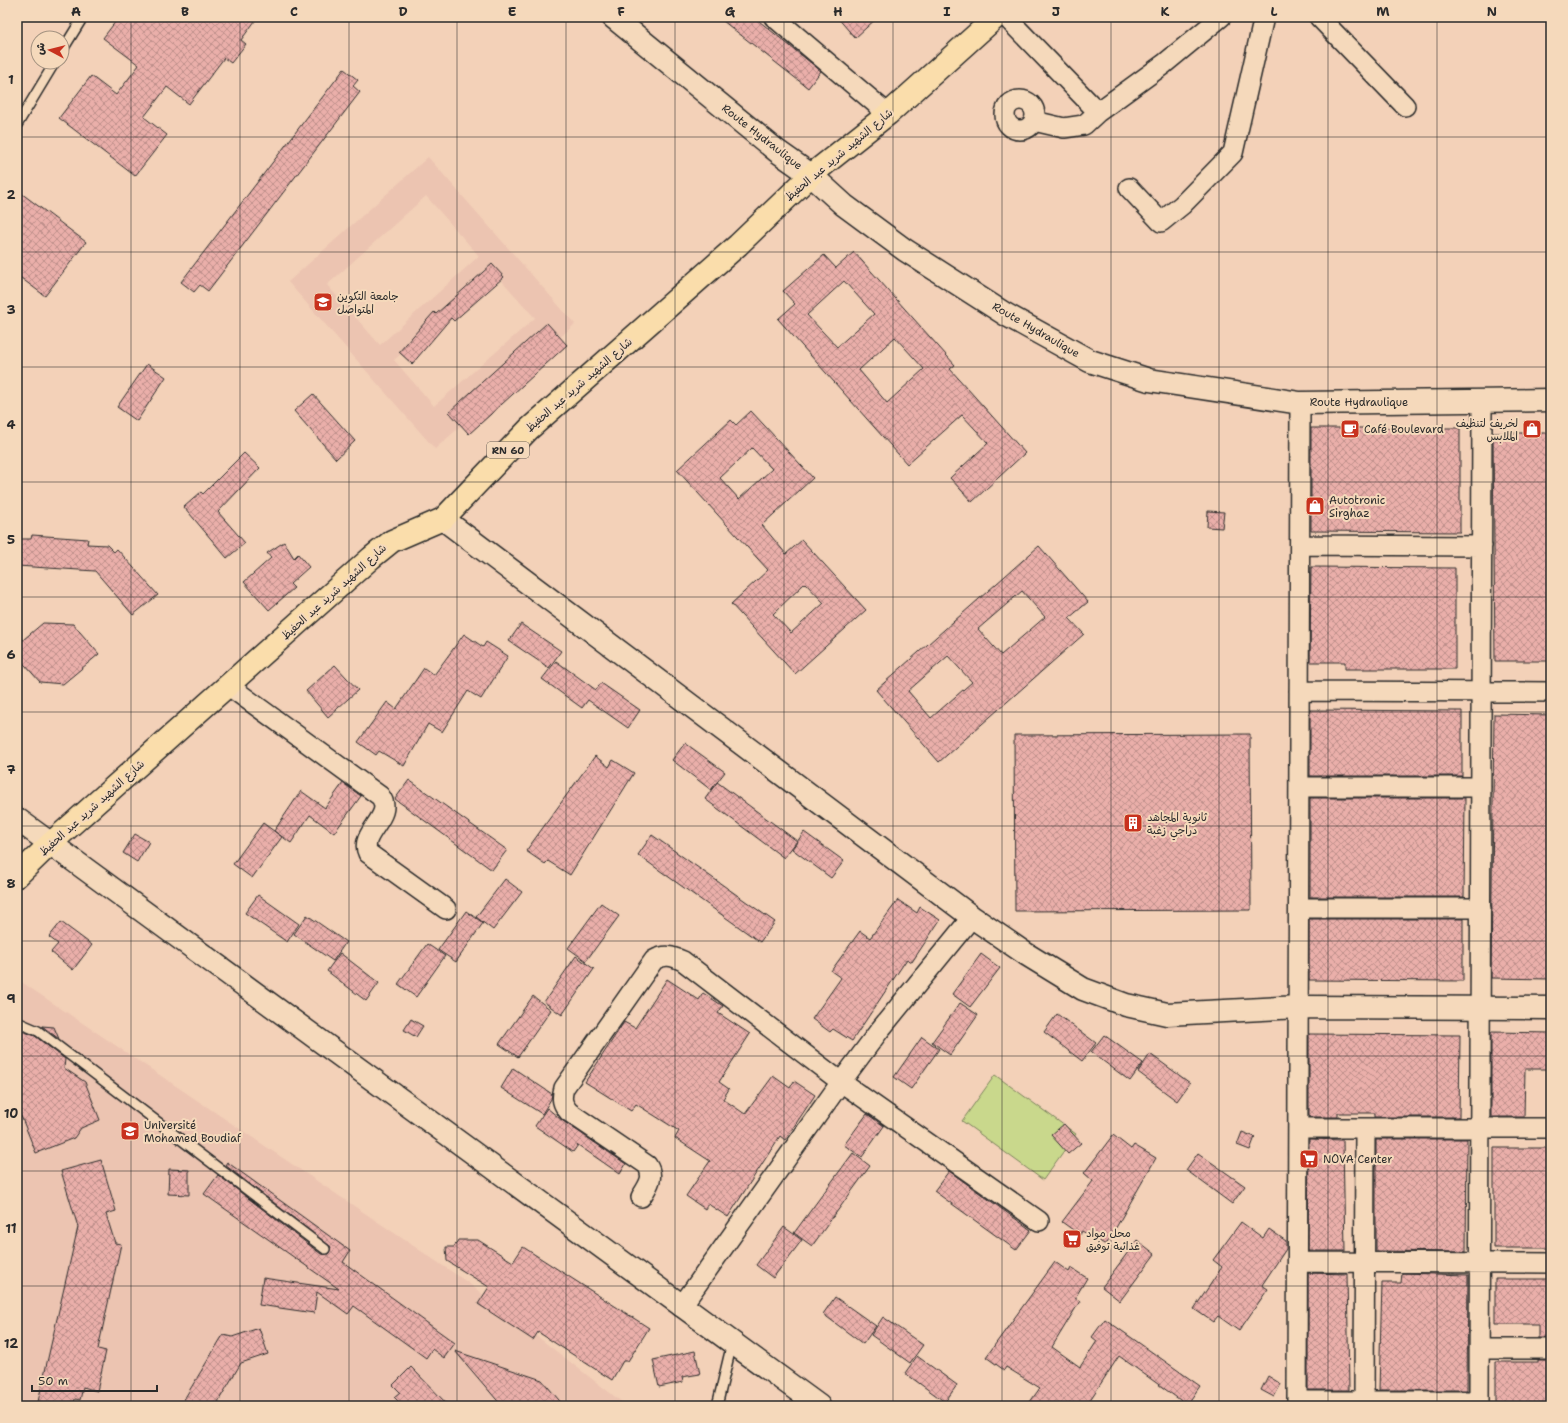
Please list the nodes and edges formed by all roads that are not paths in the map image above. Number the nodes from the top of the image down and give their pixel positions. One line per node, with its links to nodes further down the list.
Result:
1 (82, 17): 9 (lane)
2 (613, 17): 16 (main road, Route Hydraulique)
3 (996, 17): 13 (main road, شارع الشهيد شريد عبد الحفيظ / RN 60)
4 (1006, 17): 12 (street)
5 (1221, 17): 12 (street)
6 (1264, 17): 17 (street)
7 (1319, 17): 11 (street)
8 (784, 20): 13 (street)
9 (70, 37)
10 (50, 70): 15 (lane)
11 (1405, 106)
12 (1098, 112): 14 (street)
13 (888, 114): 16 (main road, شارع الشهيد شريد عبد الحفيظ / RN 60)
14 (1034, 121)
15 (17, 125)
16 (811, 175): 20 (main road, Route Hydraulique); 21 (main road, شارع الشهيد شريد عبد الحفيظ / RN 60)
17 (1130, 188)
18 (1551, 400): 19 (main road, Route Hydraulique)
19 (1482, 402): 20 (main road, Route Hydraulique); 23 (street)
20 (1300, 403): 22 (street)
21 (443, 519): 24 (main road, شارع الشهيد شريد عبد الحفيظ / RN 60); 36 (main road)
22 (1300, 545): 23 (street); 25 (street)
23 (1482, 546): 26 (street)
24 (229, 686): 31 (main road, شارع الشهيد شريد عبد الحفيظ / RN 60); 35 (street)
25 (1300, 691): 26 (street); 28 (street)
26 (1481, 692): 27 (street); 29 (street)
27 (1551, 692)
28 (1299, 786): 29 (street); 33 (street)
29 (1481, 787): 34 (street)
30 (17, 819): 31 (main road)
31 (50, 844): 32 (main road, شارع الشهيد شريد عبد الحفيظ / RN 60); 53 (main road)
32 (17, 876)
33 (1299, 908): 34 (street); 37 (street)
34 (1480, 908): 38 (street)
35 (446, 909)
36 (972, 917): 37 (main road); 41 (street)
37 (1299, 1007): 38 (main road); 42 (street)
38 (1480, 1008): 39 (main road); 44 (street)
39 (1551, 1008)
40 (17, 1022): 48 (lane)
41 (841, 1082): 46 (street); 47 (street); 53 (street)
42 (1298, 1128): 43 (street); 49 (street)
43 (1365, 1128): 44 (street); 50 (street)
44 (1480, 1128): 45 (street); 51 (street)
45 (1551, 1128)
46 (641, 1197)
47 (1039, 1221)
48 (325, 1249)
49 (1298, 1262): 50 (street); 57 (street)
50 (1365, 1262): 51 (street); 58 (street)
51 (1480, 1263): 52 (street); 55 (street)
52 (1551, 1263)
53 (681, 1307): 54 (main road)
54 (732, 1342): 60 (lane); 61 (main road)
55 (1479, 1349): 56 (street); 59 (street)
56 (1551, 1349)
57 (1297, 1403): 58 (street)
58 (1364, 1403): 59 (street)
59 (1479, 1404)
60 (716, 1406)
61 (819, 1406)

